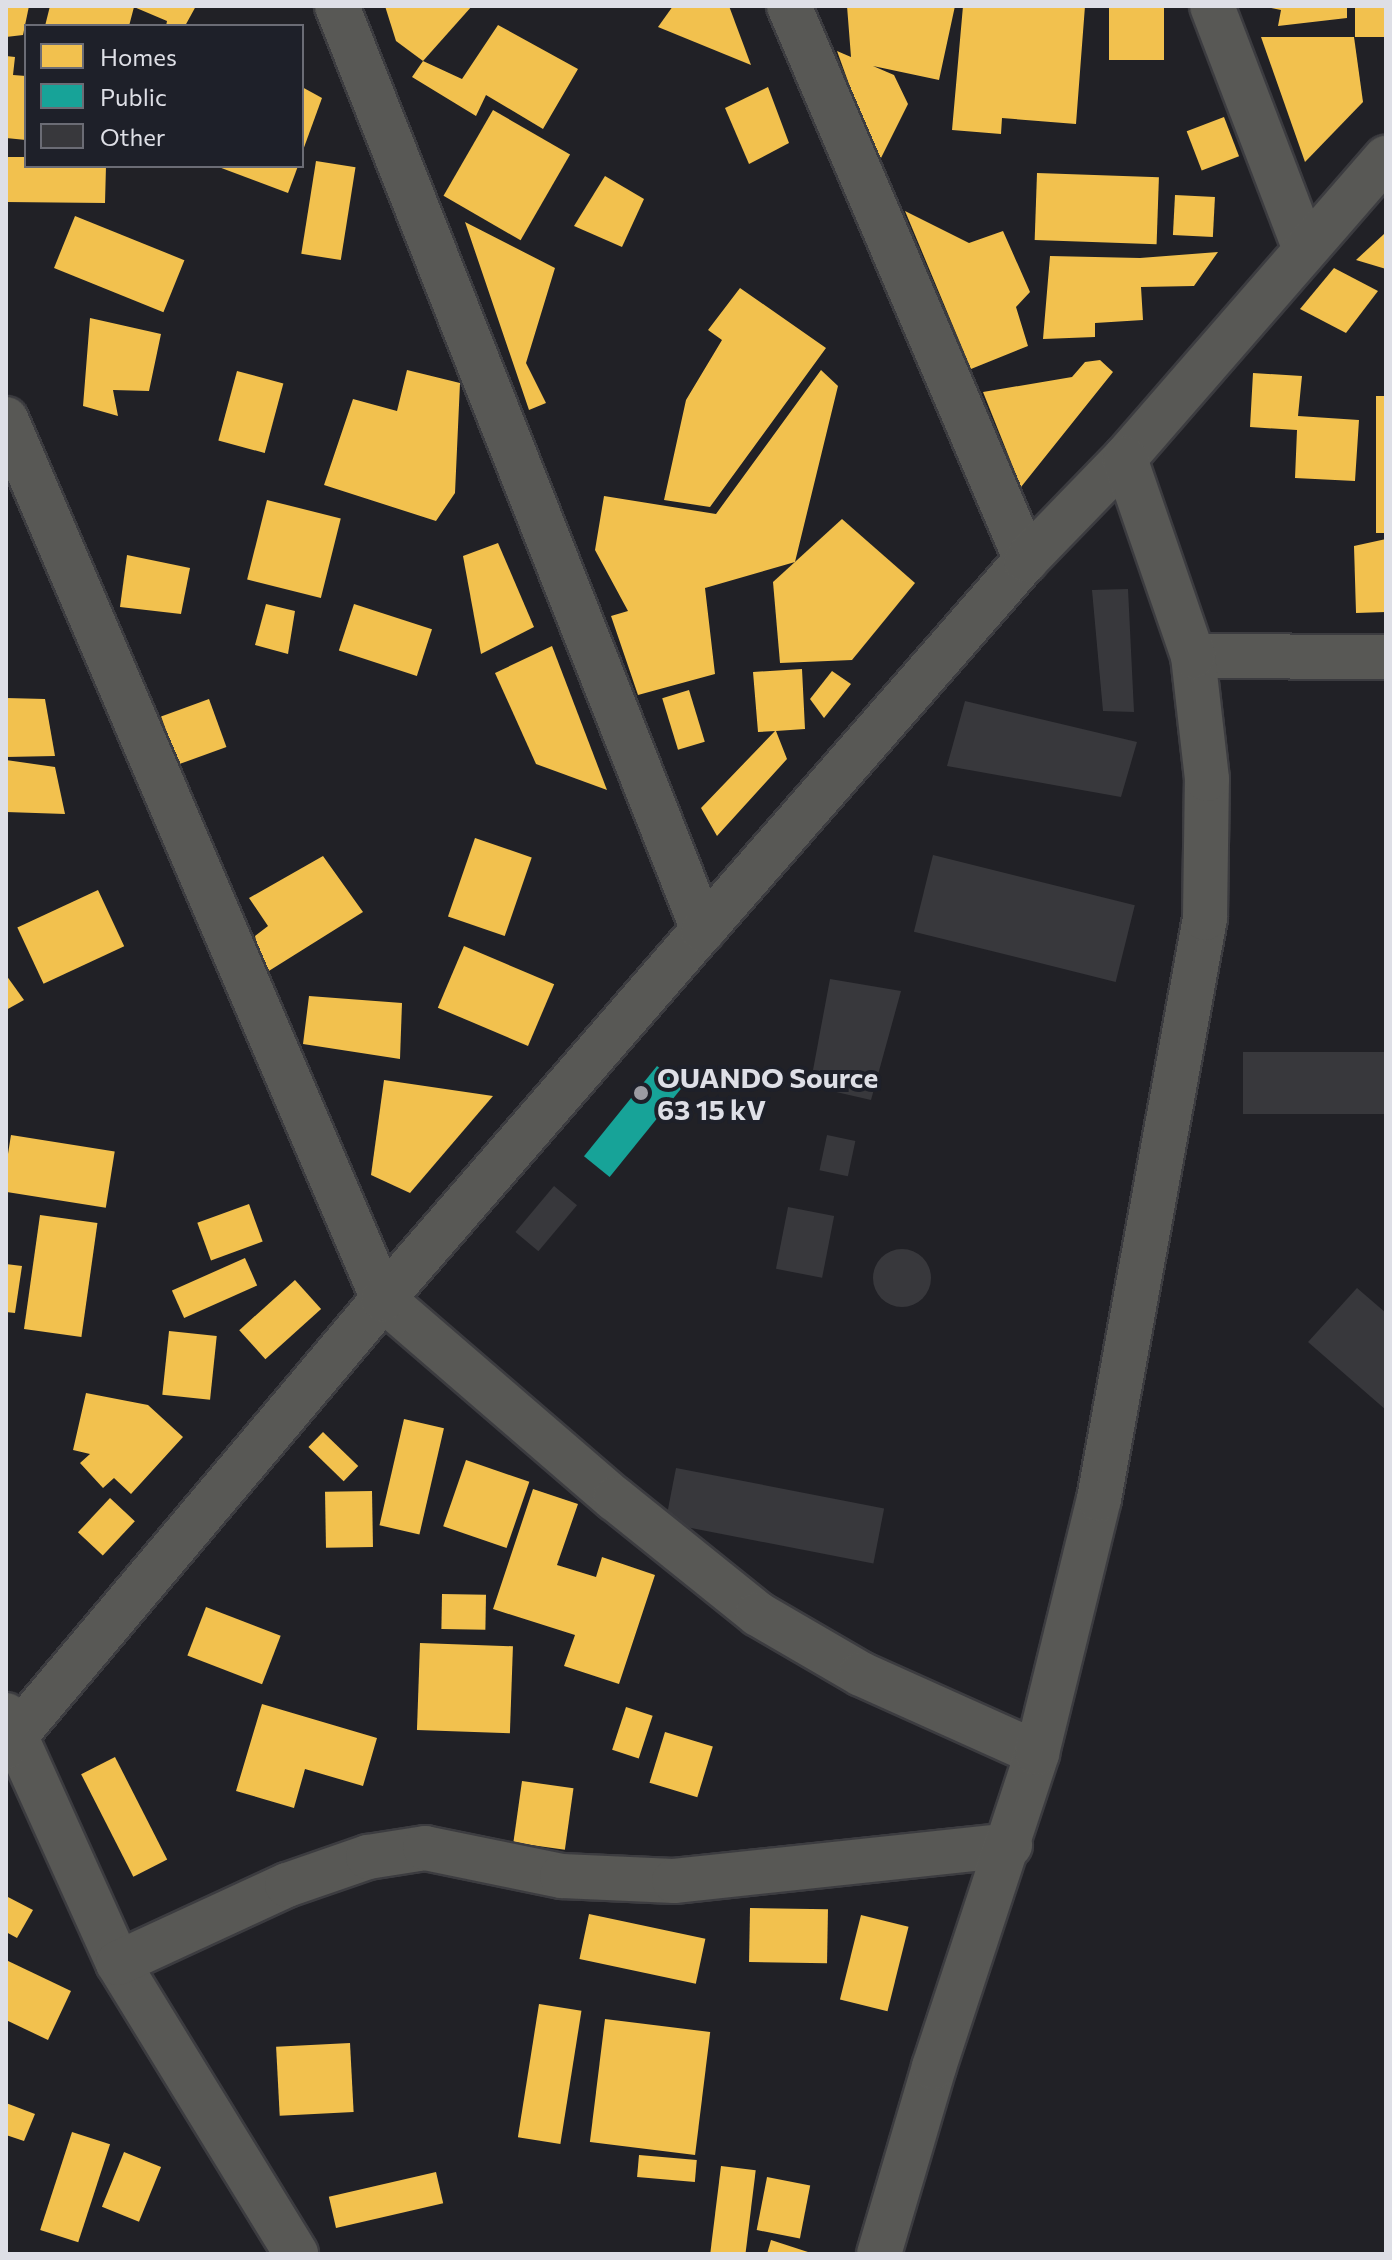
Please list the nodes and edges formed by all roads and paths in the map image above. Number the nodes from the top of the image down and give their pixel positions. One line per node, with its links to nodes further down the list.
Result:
1 (337, 6): 11 (street)
2 (789, 6): 8 (street)
3 (1212, 6): 5 (street)
4 (1386, 158): 5 (street)
5 (1305, 249): 7 (street)
6 (6, 419): 12 (street)
7 (1125, 458): 8 (street); 9 (street)
8 (1026, 560): 11 (street)
9 (1193, 656): 10 (street); 14 (street)
10 (1386, 657)
11 (703, 930): 12 (street)
12 (383, 1299): 13 (street); 14 (street)
13 (9, 1733): 16 (street)
14 (1037, 1753): 15 (street)
15 (1010, 1845): 16 (street); 18 (street)
16 (118, 1963): 17 (street)
17 (296, 2254)
18 (879, 2254)

